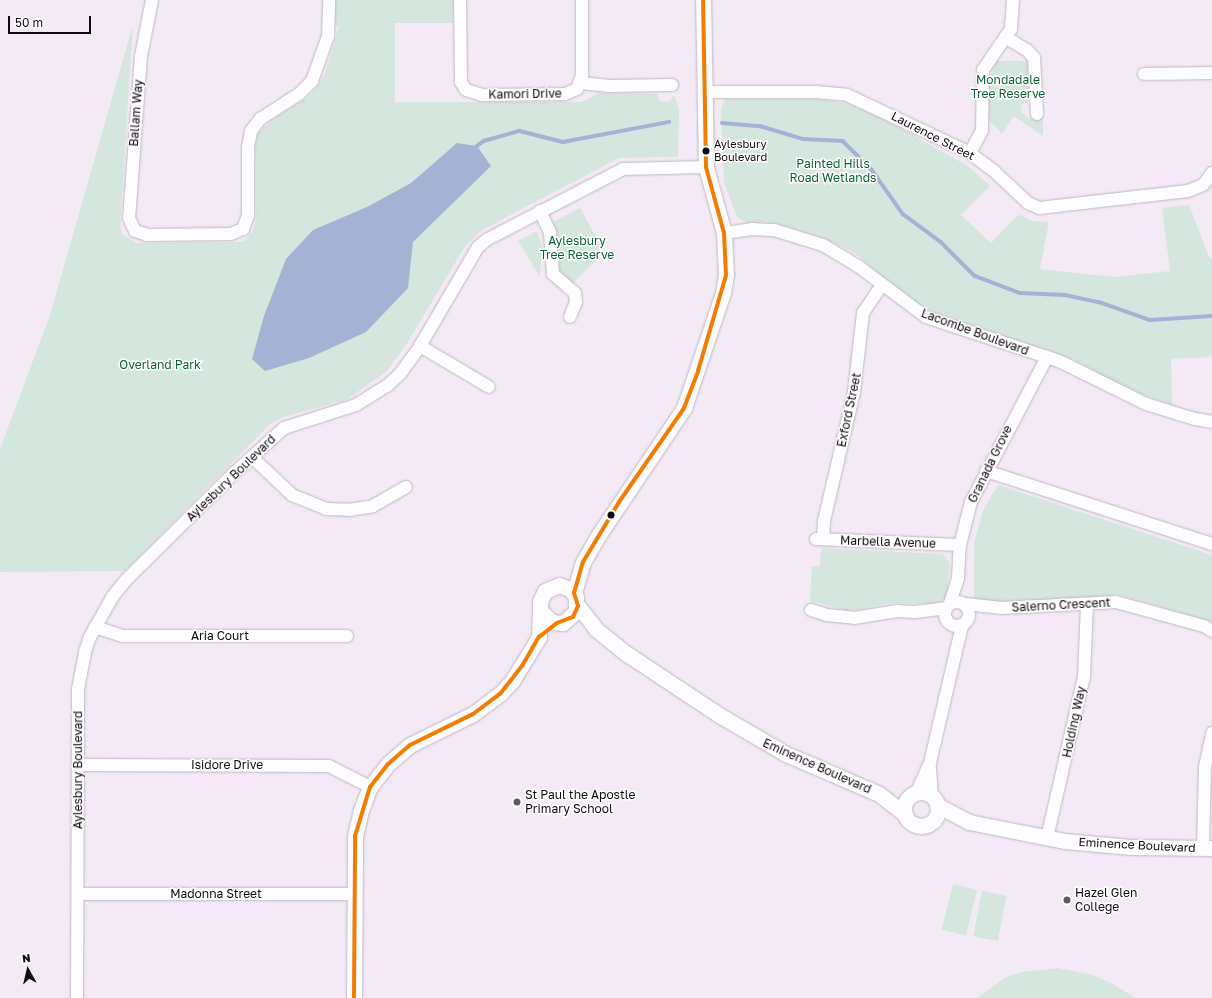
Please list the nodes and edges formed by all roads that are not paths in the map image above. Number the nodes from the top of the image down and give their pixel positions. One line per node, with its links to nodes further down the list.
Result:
1 (152, 0): 2 (street, Ballam Way)
2 (329, 0)
3 (460, 0): 10 (street, Kamori Drive)
4 (582, 0): 10 (street)
5 (703, 0): 12 (street)
6 (1013, 0): 7 (street)
7 (1006, 38): 13 (street); 14 (street)
8 (1212, 73): 9 (street)
9 (1144, 74)
10 (581, 83): 11 (street)
11 (672, 85)
12 (704, 92): 14 (street, Laurence Street); 15 (street)
13 (1037, 114)
14 (970, 153): 16 (street, Laurence Street)
15 (706, 167): 17 (street, Aylesbury Boulevard); 18 (street)
16 (1212, 173)
17 (540, 211): 20 (street); 21 (street, Aylesbury Boulevard)
18 (724, 233): 19 (street, Lacombe Boulevard); 31 (street)
19 (882, 285): 22 (street, Lacombe Boulevard); 28 (street, Exford Street)
20 (570, 317)
21 (420, 346): 23 (street); 25 (street, Aylesbury Boulevard)
22 (1046, 357): 24 (street, Lacombe Boulevard); 26 (street, Granada Grove)
23 (489, 387)
24 (1212, 422)
25 (252, 457): 27 (street); 45 (street, Aylesbury Boulevard)
26 (986, 471): 29 (street); 30 (street, Granada Grove)
27 (406, 487)
28 (819, 539): 30 (street, Marbella Avenue)
29 (1212, 544)
30 (960, 545): 32 (street, Granada Grove)
31 (583, 562): 33 (street); 34 (street)
32 (958, 578): 35 (street, Granada Grove); 37 (street, Granada Grove)
33 (559, 585): 34 (street); 40 (street)
34 (576, 599): 43 (street); 46 (street, Eminence Boulevard)
35 (964, 604): 37 (street, Salerno Crescent); 38 (street, Salerno Crescent); 42 (street, Granada Grove)
36 (1087, 604): 38 (street, Salerno Crescent); 47 (street, Salerno Crescent); 61 (street, Holding Way)
37 (948, 606): 41 (street, Salerno Crescent); 44 (street, Granada Grove)
38 (1001, 608): 42 (street, Salerno Crescent)
39 (811, 610): 41 (street)
40 (541, 611): 43 (street); 49 (street)
41 (915, 612): 44 (street)
42 (966, 621): 44 (street); 50 (street)
43 (563, 622): 46 (street, Eminence Boulevard); 49 (street)
44 (948, 622): 50 (street)
45 (95, 627): 48 (street, Aria Court); 53 (street, Aylesbury Boulevard)
46 (597, 630): 55 (street, Eminence Boulevard)
47 (1212, 631)
48 (347, 636)
49 (539, 638): 54 (street)
50 (955, 651): 52 (street)
51 (1212, 733): 62 (street)
52 (930, 763): 56 (street); 57 (street)
53 (78, 765): 54 (street, Isidore Drive); 63 (street, Aylesbury Boulevard)
54 (370, 787): 64 (street)
55 (879, 794): 56 (street, Eminence Boulevard); 58 (street, Eminence Boulevard)
56 (913, 796): 57 (street); 58 (street)
57 (935, 801): 59 (street); 60 (street, Eminence Boulevard)
58 (905, 814): 59 (street)
59 (932, 822): 60 (street, Eminence Boulevard)
60 (969, 822): 61 (street, Eminence Boulevard)
61 (1047, 838): 62 (street, Eminence Boulevard)
62 (1208, 848)
63 (78, 894): 64 (street, Madonna Street); 65 (street, Aylesbury Boulevard)
64 (354, 894): 66 (street)
65 (77, 998)
66 (354, 998)

